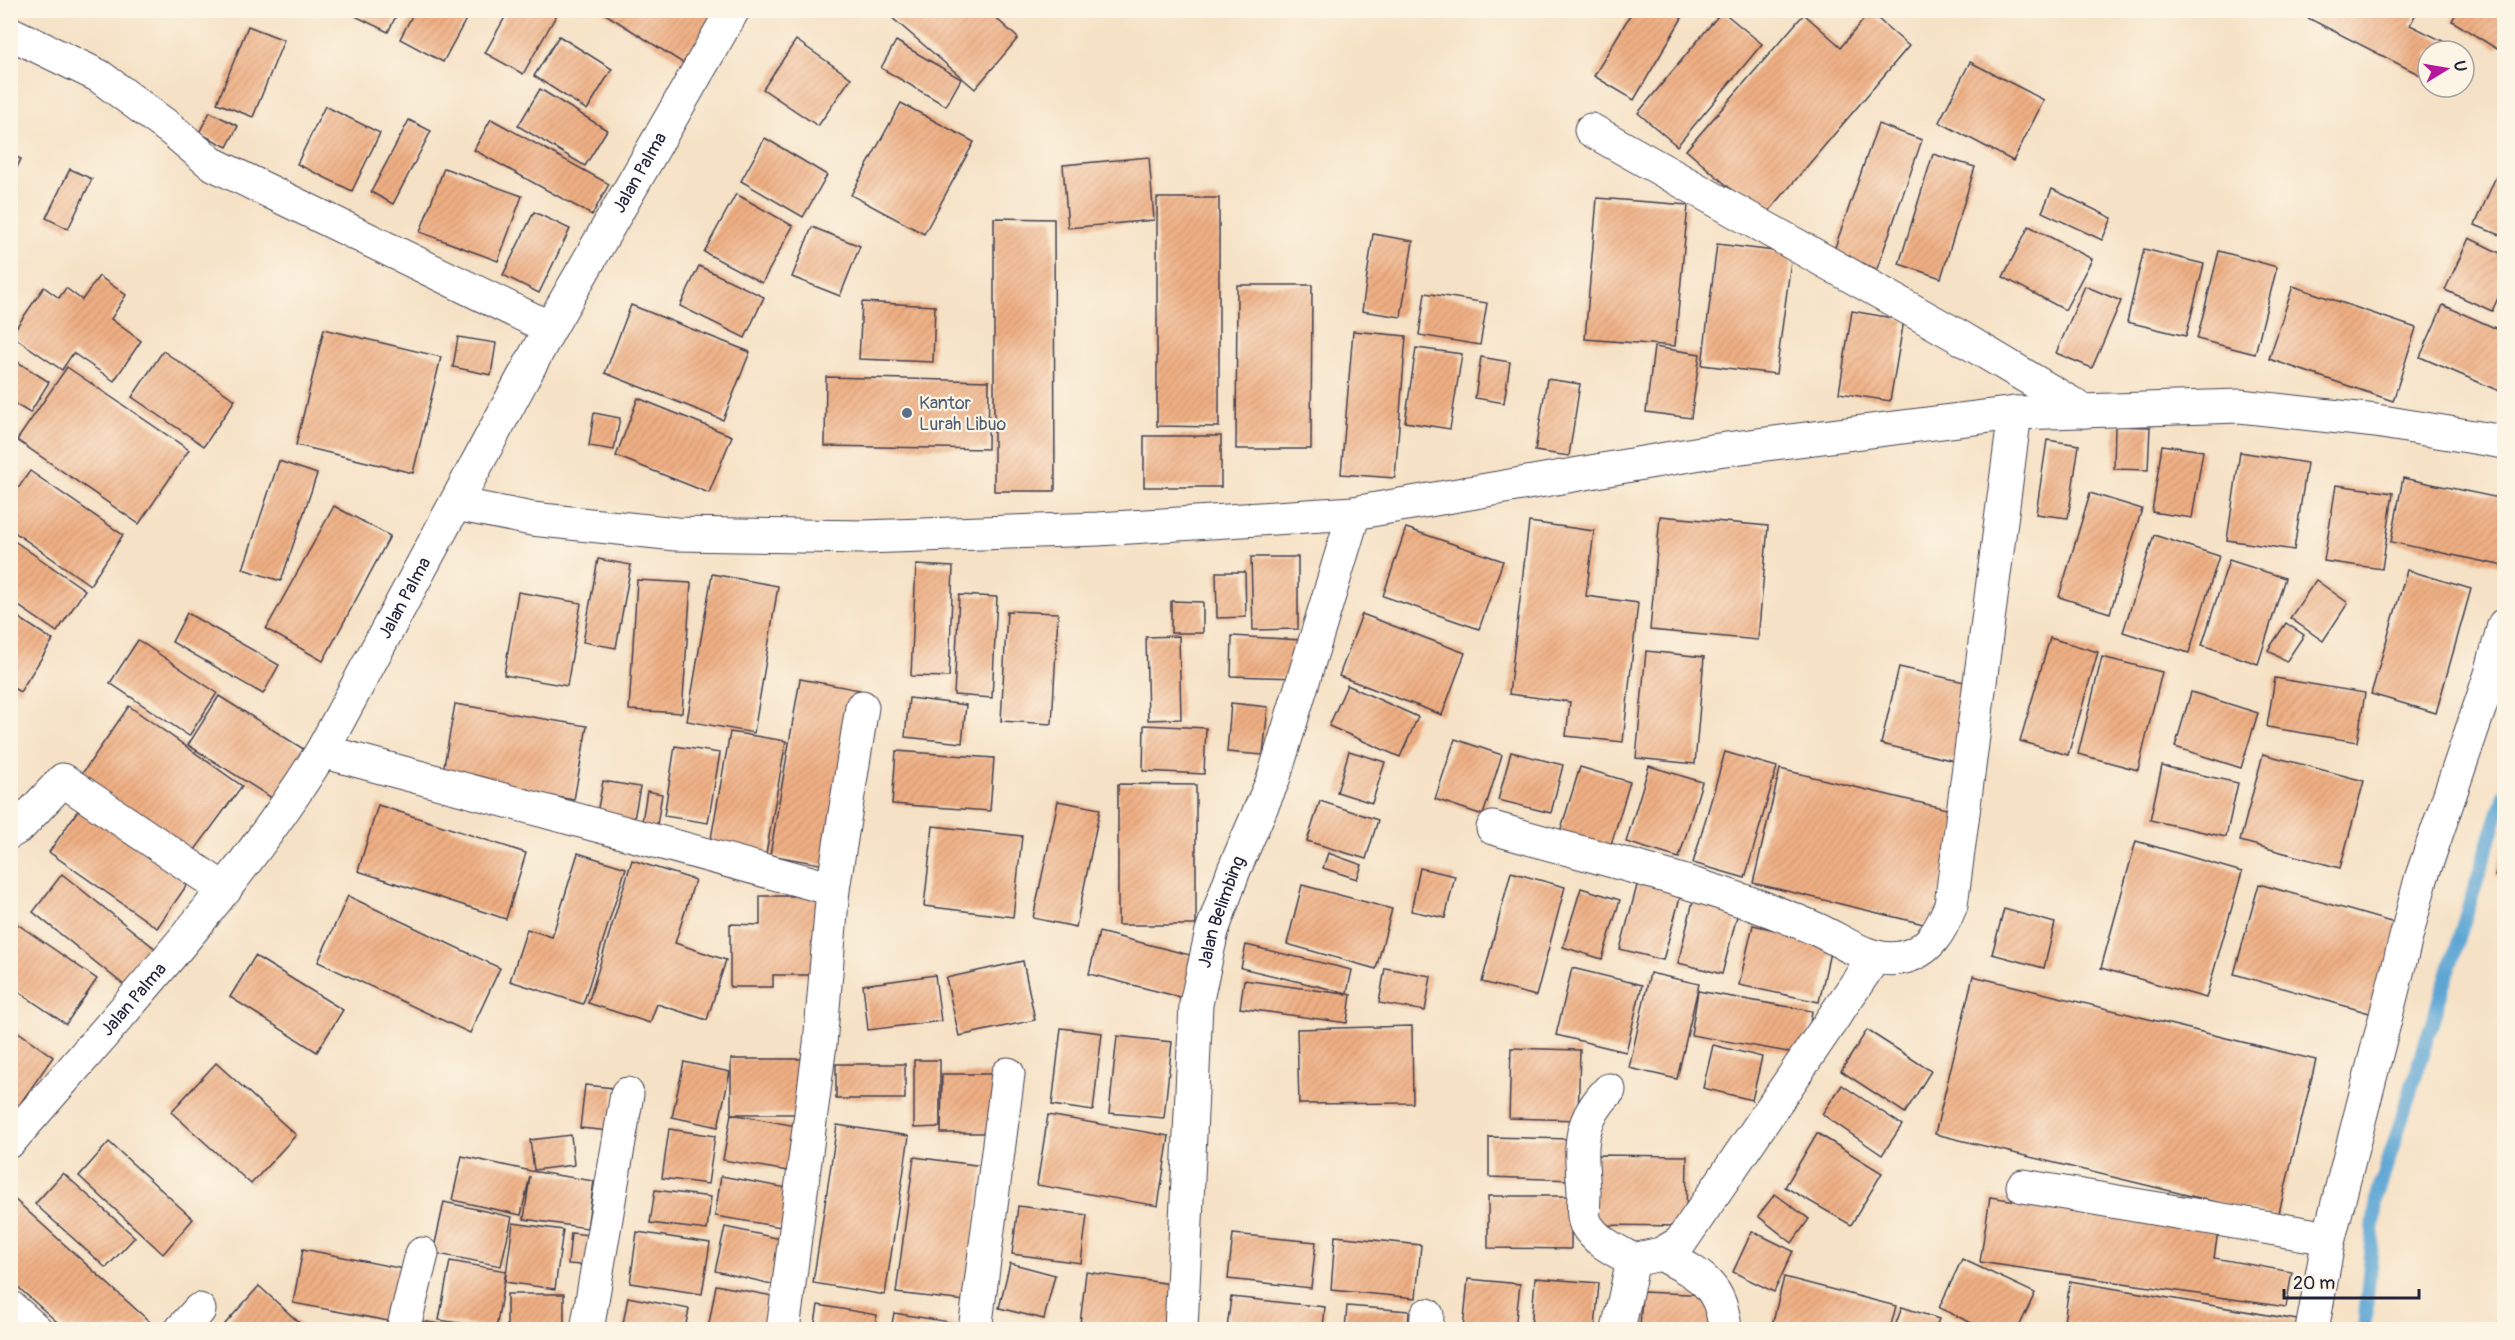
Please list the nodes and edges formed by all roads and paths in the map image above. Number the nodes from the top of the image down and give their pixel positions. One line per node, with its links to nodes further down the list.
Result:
1 (733, 10): 4 (street, Jalan Palma)
2 (10, 33): 4 (street)
3 (1591, 130): 5 (street)
4 (550, 328): 8 (street, Jalan Palma)
5 (2084, 411): 6 (street); 7 (street)
6 (2015, 413): 9 (street); 18 (street)
7 (2505, 442)
8 (456, 504): 9 (street); 13 (street, Jalan Palma)
9 (1354, 513): 33 (street, Jalan Belimbing)
10 (2505, 626): 11 (street)
11 (2498, 676): 24 (street)
12 (862, 706): 16 (street)
13 (322, 751): 16 (street); 17 (street, Jalan Palma)
14 (1493, 828): 18 (street)
15 (10, 832): 17 (street)
16 (834, 889): 31 (street)
17 (225, 890): 22 (street, Jalan Palma)
18 (1874, 958): 26 (street)
19 (1008, 1074): 32 (street)
20 (1609, 1090): 26 (street)
21 (627, 1094): 30 (street)
22 (10, 1141)
23 (2023, 1186): 24 (street)
24 (2329, 1238): 36 (street)
25 (422, 1254): 29 (street)
26 (1647, 1257): 34 (street); 35 (street)
27 (10, 1307): 28 (street)
28 (36, 1329)
29 (403, 1329)
30 (587, 1329)
31 (783, 1329)
32 (975, 1329)
33 (1181, 1329)
34 (1618, 1329)
35 (1725, 1329)
36 (2312, 1329)

